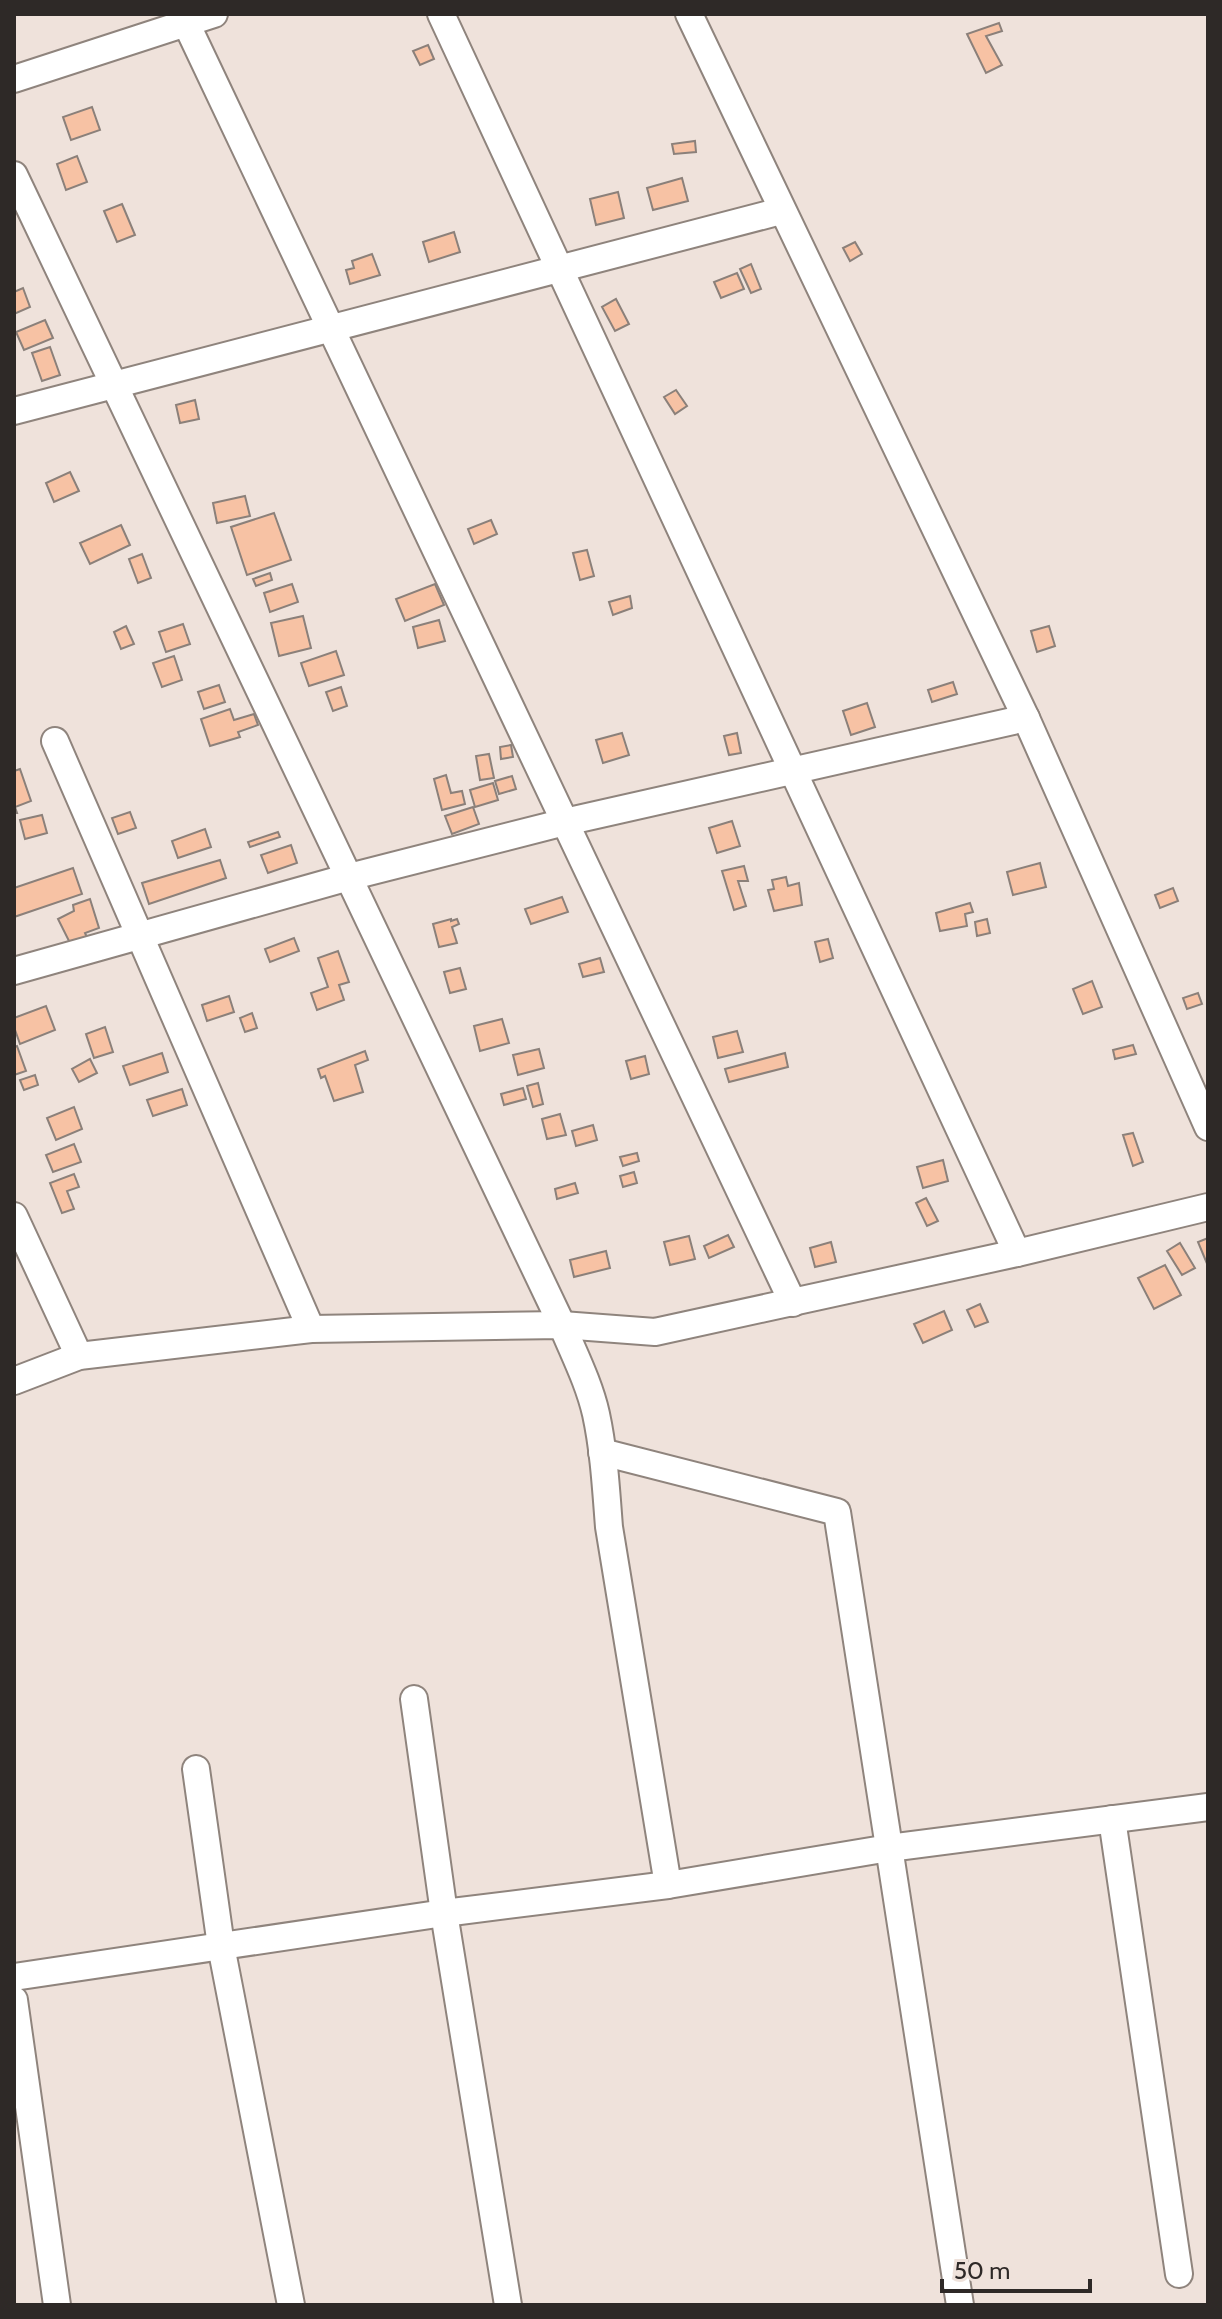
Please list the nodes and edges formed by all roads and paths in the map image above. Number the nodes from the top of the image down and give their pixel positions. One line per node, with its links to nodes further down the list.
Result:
1 (214, 14): 4 (street)
2 (441, 14): 8 (street)
3 (689, 14): 7 (street)
4 (186, 23): 5 (street); 9 (street)
5 (14, 79)
6 (14, 175): 10 (street)
7 (781, 211): 8 (street); 12 (street)
8 (559, 268): 9 (street); 14 (street)
9 (330, 328): 10 (street); 15 (street)
10 (115, 383): 11 (street); 16 (street)
11 (14, 411)
12 (1026, 718): 14 (street); 19 (street)
13 (55, 741): 17 (street)
14 (793, 771): 15 (street); 22 (street)
15 (565, 822): 16 (street); 23 (street)
16 (349, 877): 17 (street); 24 (street)
17 (140, 936): 18 (street); 25 (street)
18 (14, 971)
19 (1208, 1127)
20 (1208, 1207): 22 (street)
21 (14, 1216): 26 (street)
22 (1017, 1253): 23 (street)
23 (793, 1303): 24 (street)
24 (562, 1325): 25 (street); 28 (street)
25 (311, 1329): 26 (street)
26 (79, 1356): 27 (street)
27 (14, 1381)
28 (602, 1452): 33 (street); 34 (street)
29 (414, 1699): 35 (street)
30 (196, 1769): 36 (street)
31 (1208, 1807): 32 (street)
32 (1112, 1819): 33 (street); 39 (street)
33 (889, 1848): 34 (street); 43 (street)
34 (668, 1885): 35 (street)
35 (444, 1913): 36 (street); 42 (street)
36 (221, 1946): 37 (street); 41 (street)
37 (14, 1977)
38 (14, 2000): 40 (street)
39 (1179, 2274)
40 (57, 2305)
41 (291, 2305)
42 (508, 2305)
43 (960, 2305)

